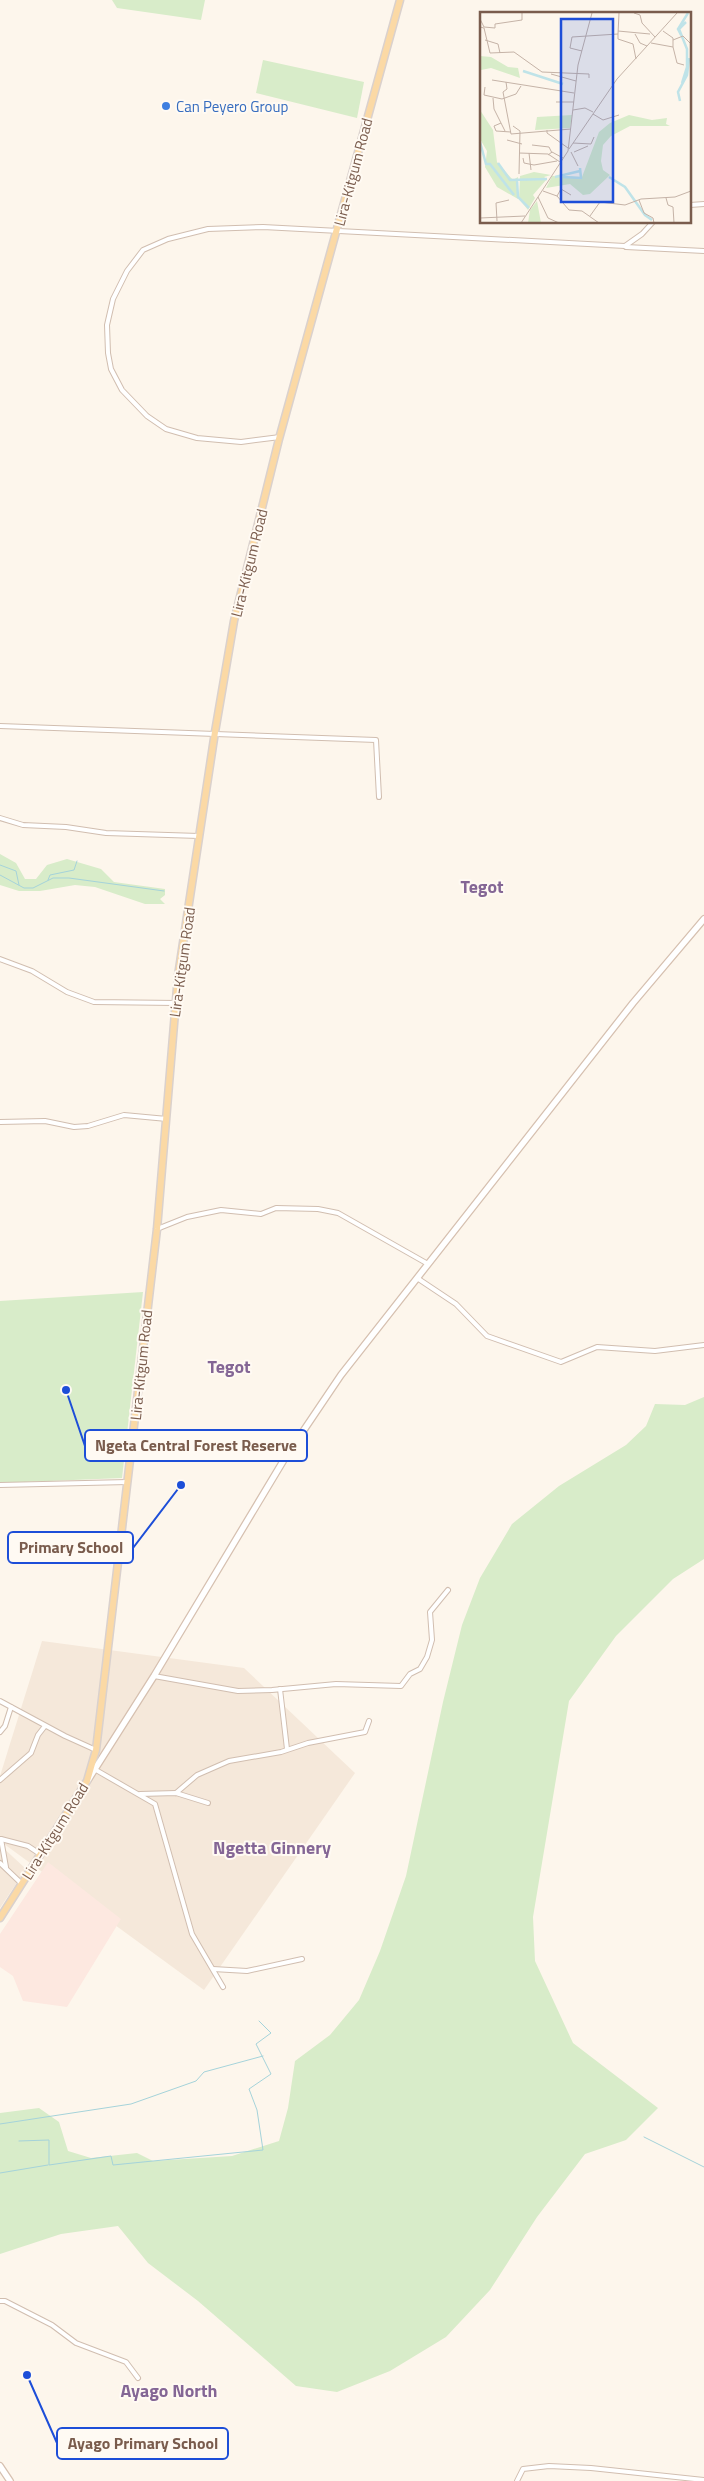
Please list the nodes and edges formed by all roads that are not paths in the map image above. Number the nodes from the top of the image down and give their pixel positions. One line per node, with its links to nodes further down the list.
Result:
1 (400, 0): 3 (main road, Lira-Kitgum Road)
2 (651, 224): 4 (street)
3 (336, 233): 4 (street); 6 (main road, Lira-Kitgum Road); 6 (street)
4 (625, 246): 5 (street)
5 (704, 251)
6 (280, 437): 8 (main road, Lira-Kitgum Road)
7 (0, 726): 8 (street)
8 (215, 732): 9 (street); 11 (main road, Lira-Kitgum Road)
9 (379, 797)
10 (0, 818): 11 (street)
11 (199, 836): 14 (main road, Lira-Kitgum Road)
12 (704, 919): 18 (main road)
13 (0, 959): 14 (street)
14 (176, 1003): 15 (main road, Lira-Kitgum Road)
15 (167, 1119): 16 (street); 17 (main road, Lira-Kitgum Road)
16 (1, 1120)
17 (157, 1229): 18 (street); 21 (main road, Lira-Kitgum Road)
18 (428, 1264): 19 (main road)
19 (417, 1278): 20 (street); 24 (main road)
20 (704, 1345)
21 (128, 1482): 22 (street); 32 (main road, Lira-Kitgum Road)
22 (0, 1485)
23 (448, 1590): 25 (street)
24 (154, 1676): 25 (street); 33 (main road)
25 (280, 1689): 31 (street)
26 (0, 1701): 27 (street)
27 (11, 1707): 29 (street); 30 (street)
28 (369, 1722): 31 (street)
29 (45, 1726): 32 (street); 34 (street)
30 (0, 1732)
31 (287, 1749): 36 (street)
32 (96, 1750): 35 (main road, Lira-Kitgum Road)
33 (96, 1770): 35 (main road); 37 (street)
34 (0, 1780)
35 (88, 1781): 40 (main road, Lira-Kitgum Road)
36 (176, 1793): 37 (street); 38 (street)
37 (138, 1794): 46 (street)
38 (208, 1803)
39 (1, 1838): 40 (street); 42 (street)
40 (40, 1854): 43 (main road, Lira-Kitgum Road)
41 (0, 1863): 42 (street)
42 (6, 1867): 43 (street)
43 (22, 1884): 44 (main road, Lira-Kitgum Road)
44 (0, 1918)
45 (302, 1960): 46 (street)
46 (213, 1969): 47 (street)
47 (223, 1987)
48 (0, 2301): 49 (street)
49 (138, 2378)
50 (0, 2466): 52 (main road)
51 (704, 2480): 53 (street)
52 (10, 2481)
53 (517, 2481)

